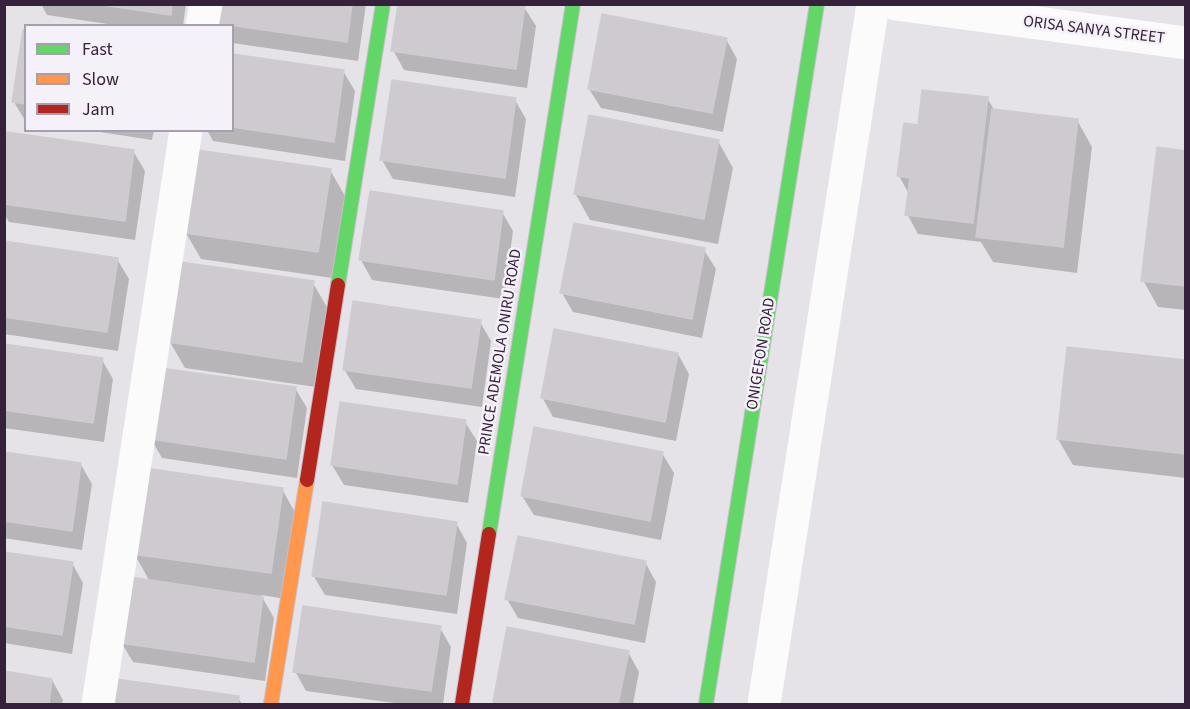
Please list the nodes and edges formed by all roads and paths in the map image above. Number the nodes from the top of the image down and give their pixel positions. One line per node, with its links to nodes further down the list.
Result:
1 (206, 4): 8 (street)
2 (382, 4): 12 (street)
3 (573, 4): 13 (street, PRINCE ADEMOLA ONIRU ROAD)
4 (817, 4): 14 (street, ONIGEFON ROAD)
5 (873, 4): 15 (street)
6 (896, 4): 7 (street, ORISA SANYA STREET)
7 (1062, 16): 9 (street, ORISA SANYA STREET)
8 (202, 24)
9 (1185, 43)
10 (186, 132): 11 (street)
11 (98, 705)
12 (271, 705)
13 (462, 705)
14 (706, 705)
15 (764, 705)

